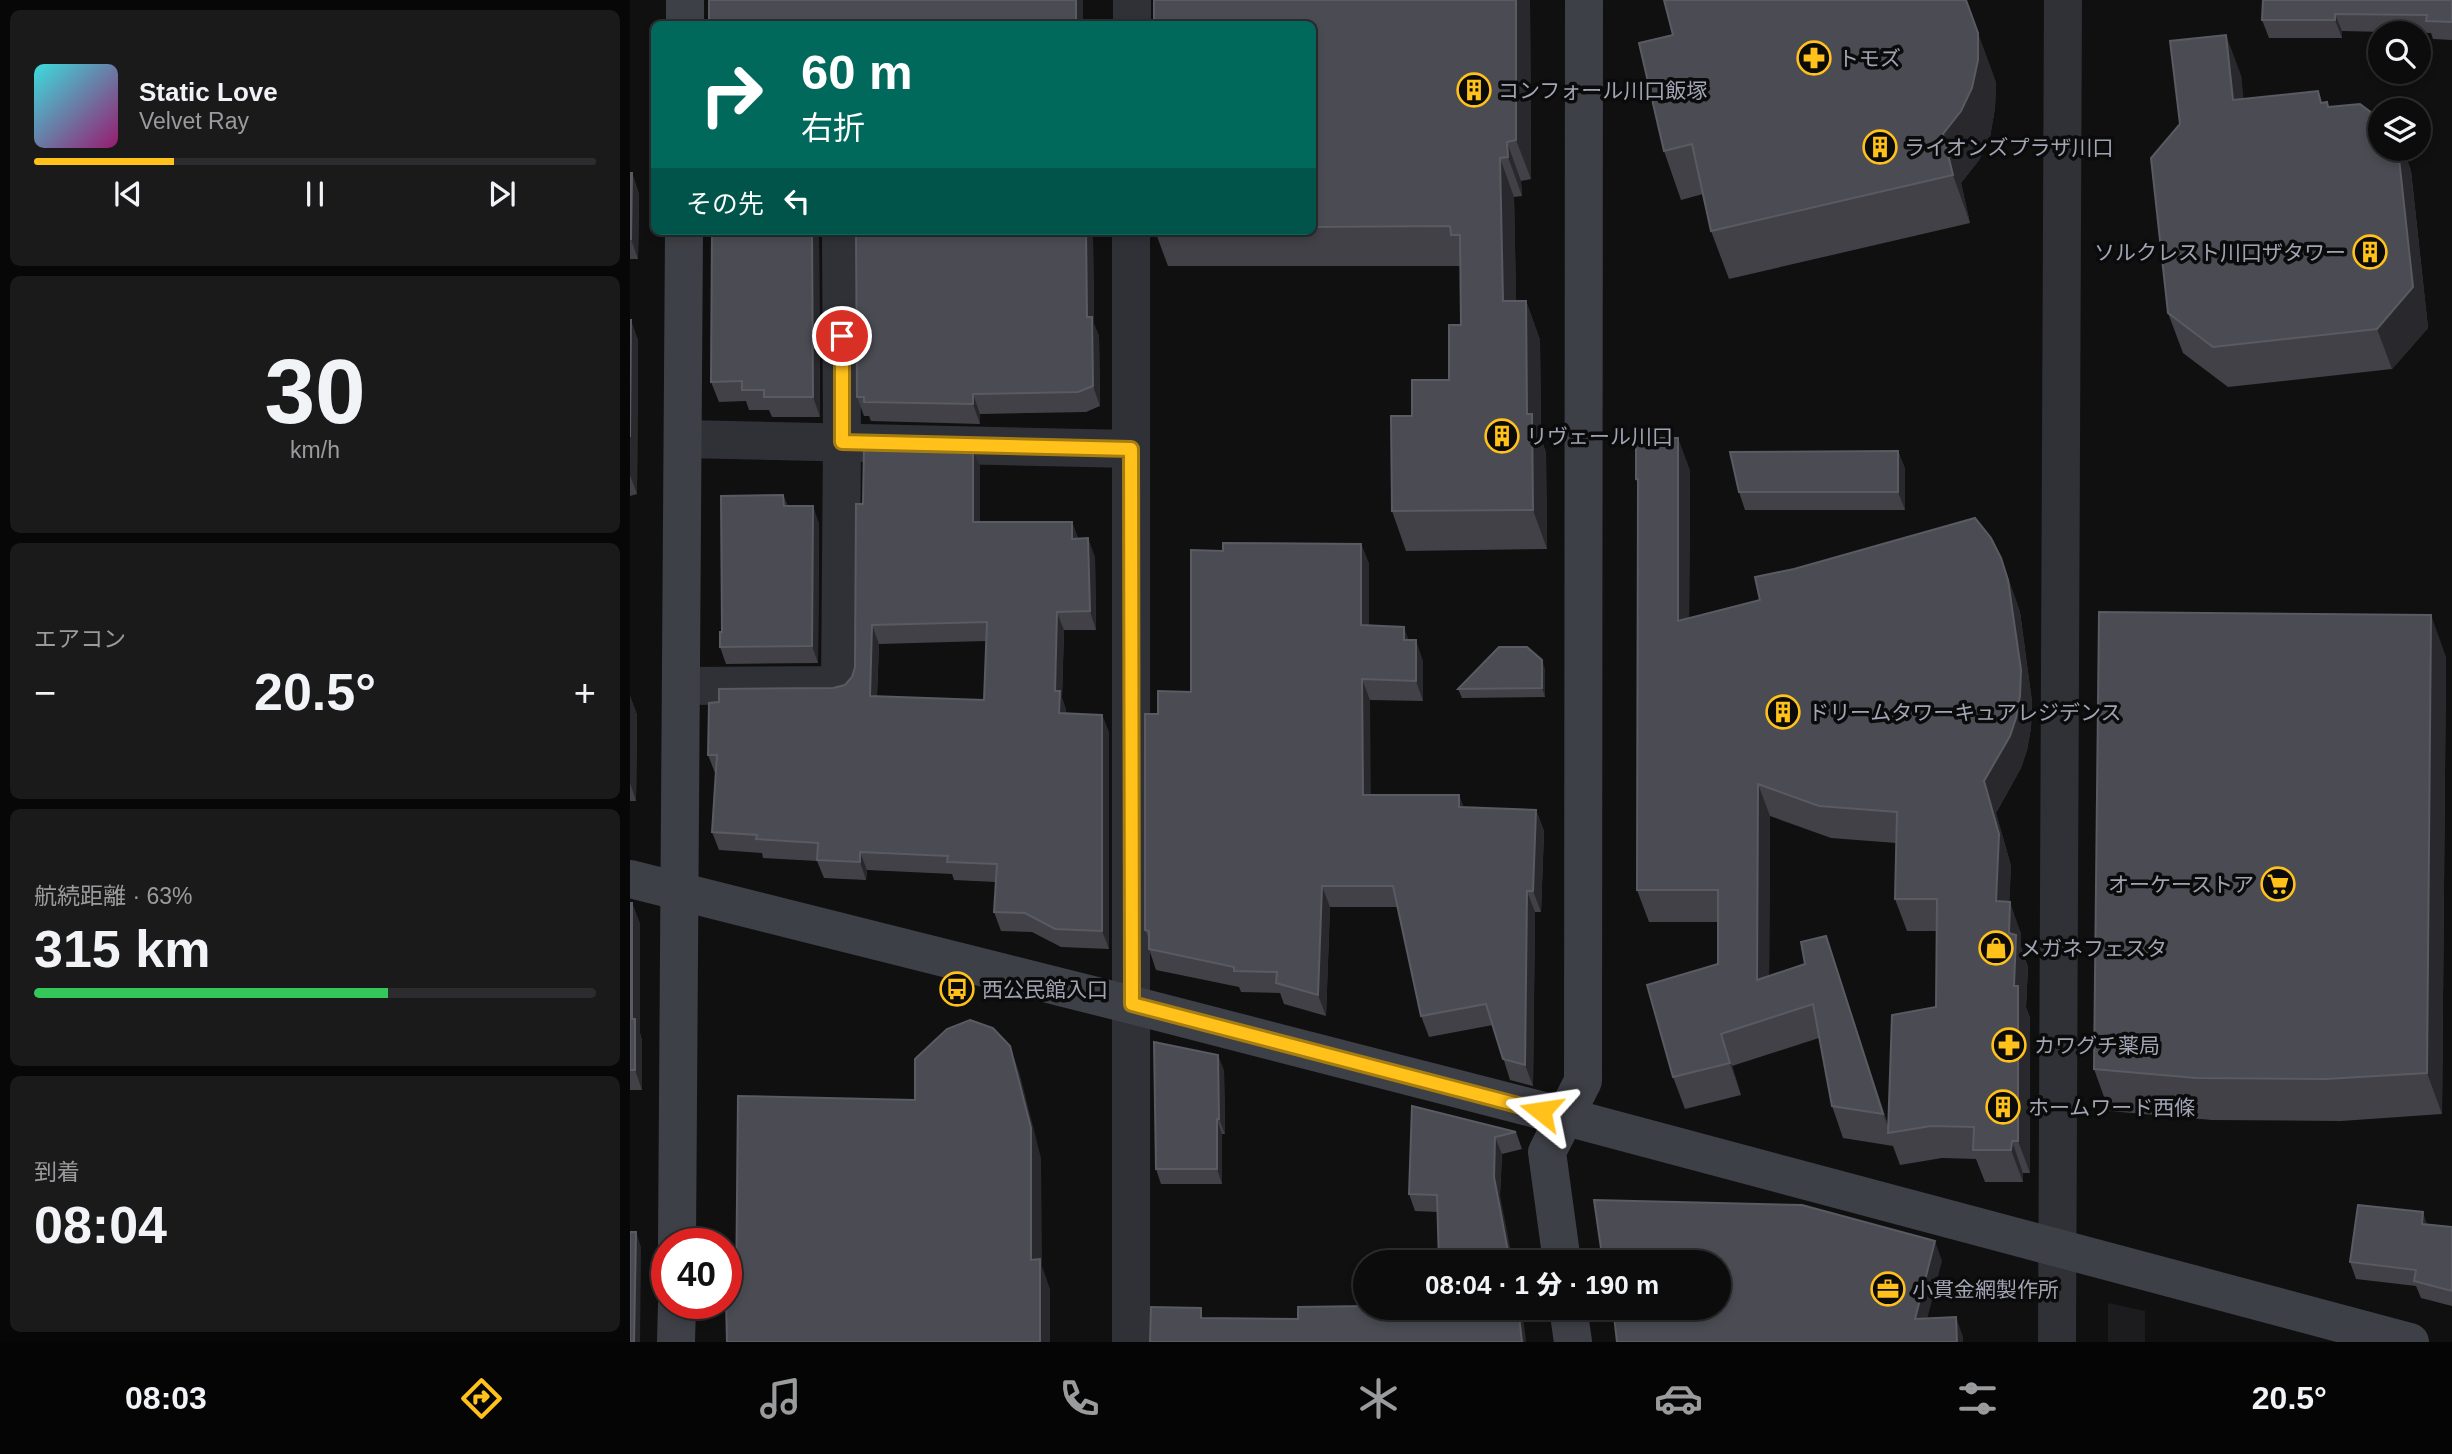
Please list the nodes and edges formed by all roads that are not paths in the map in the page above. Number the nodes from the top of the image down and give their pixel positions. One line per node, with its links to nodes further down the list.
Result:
1 (685, 0): 5 (street)
2 (1132, 0): 6 (street)
3 (1584, 0): 17 (street)
4 (2063, 0): 19 (street)
5 (685, 21)
6 (1132, 21)
7 (684, 235): 10 (street)
8 (841, 235): 11 (street)
9 (1131, 235): 12 (street)
10 (684, 439): 11 (street); 13 (street)
11 (842, 442): 12 (street); 13 (street)
12 (1131, 449): 16 (street)
13 (681, 686): 15 (street)
14 (630, 879): 15 (street)
15 (679, 892): 16 (street); 18 (street)
16 (1132, 1004): 17 (street); 24 (street)
17 (1567, 1117): 19 (street); 20 (street)
18 (677, 1228)
19 (2057, 1247): 26 (street); 27 (street)
20 (1560, 1250)
21 (677, 1319): 23 (street)
22 (1570, 1320): 25 (street)
23 (676, 1342)
24 (1131, 1342)
25 (1573, 1342)
26 (2057, 1342)
27 (2410, 1342)

